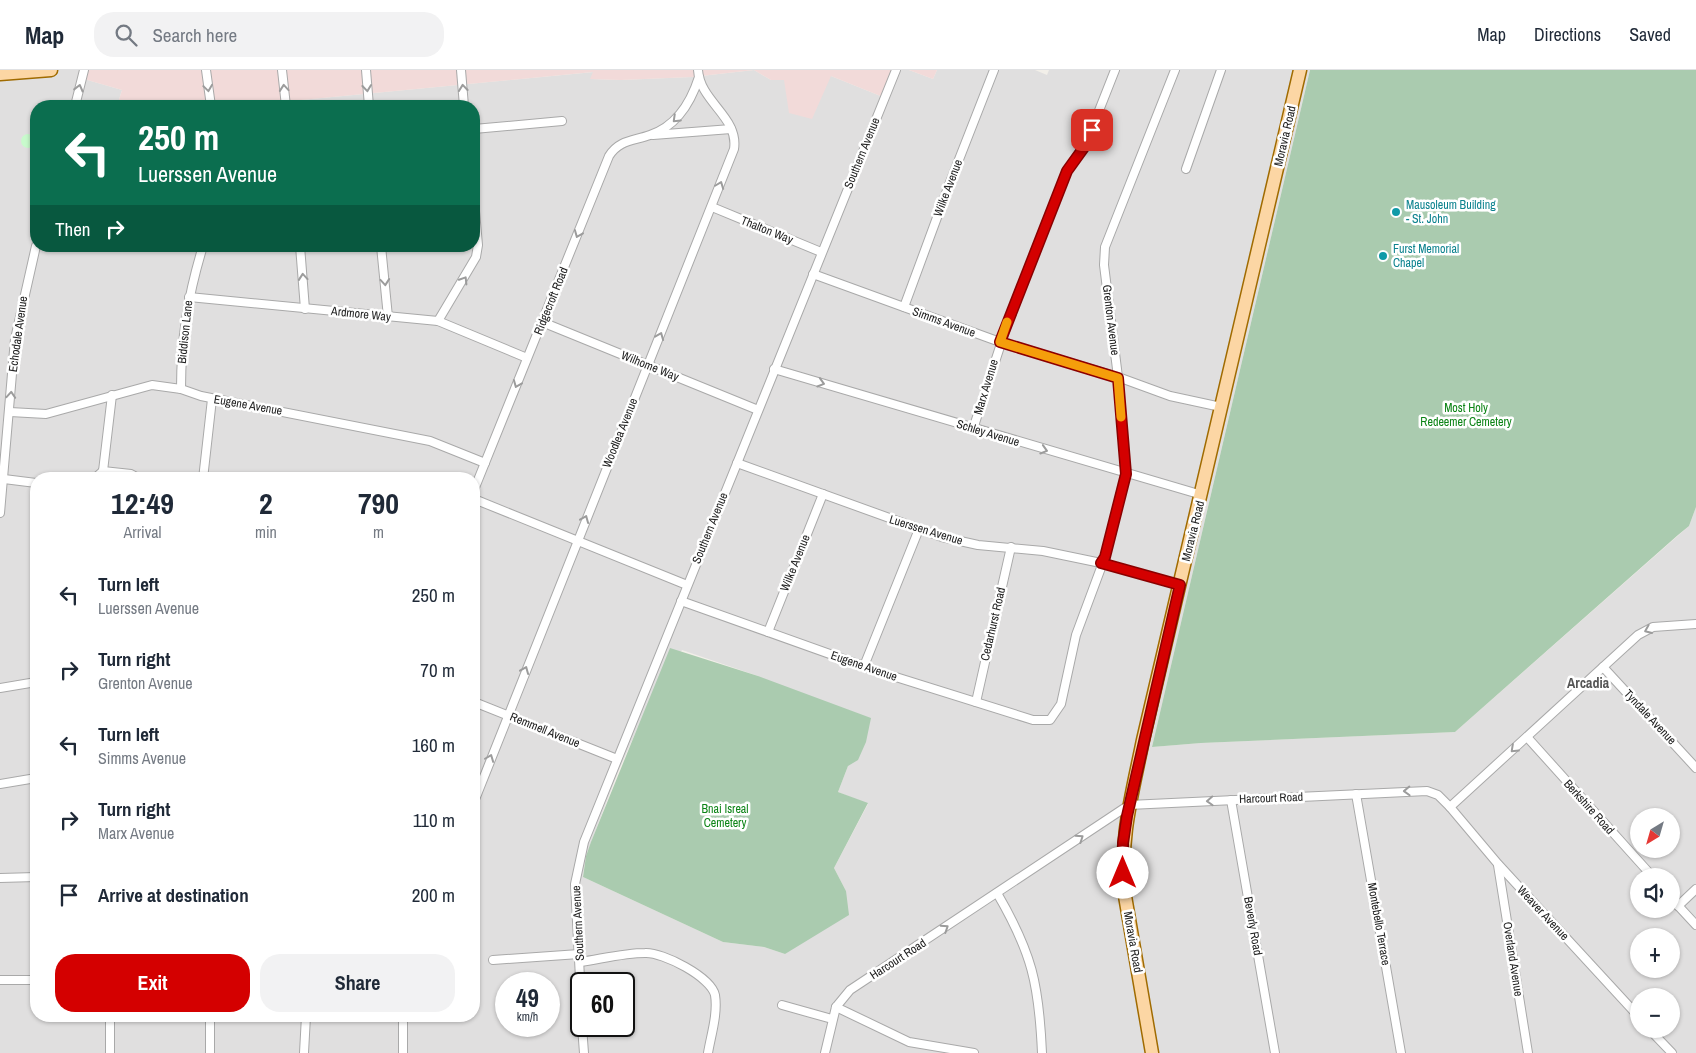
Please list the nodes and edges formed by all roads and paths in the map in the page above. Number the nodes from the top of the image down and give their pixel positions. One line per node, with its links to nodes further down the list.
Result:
1 (51, 70): 14 (main road)
2 (84, 70): 15 (street, one-way to 2)
3 (206, 70): 16 (street, one-way to 16)
4 (282, 70): 17 (street, one-way to 4)
5 (366, 70): 18 (street, one-way to 18)
6 (461, 70): 19 (street, one-way to 6)
7 (896, 70): 31 (street, Southern Avenue)
8 (994, 70): 35 (street, Wilke Avenue)
9 (1115, 70): 39 (street, Marx Avenue)
10 (1175, 70): 43 (street, Grenton Avenue)
11 (1221, 70): 24 (street)
12 (1300, 70): 47 (main road, Moravia Road)
13 (698, 73): 22 (street); 23 (street, Ridgecroft Road, one-way to 23)
14 (0, 74)
15 (76, 100)
16 (210, 100)
17 (285, 100)
18 (368, 100)
19 (464, 100)
20 (562, 121): 21 (street)
21 (480, 128)
22 (731, 129): 23 (street, Ridgecroft Road); 25 (street, Woodlea Avenue, one-way to 22)
23 (651, 135): 38 (street, Ridgecroft Road, one-way to 38)
24 (1186, 169)
25 (712, 207): 31 (street, Thalton Way); 41 (street, Woodlea Avenue, one-way to 25)
26 (35, 252): 49 (street, Echodale Avenue, one-way to 26)
27 (201, 252): 33 (street, Biddison Lane)
28 (301, 252): 34 (street, one-way to 28)
29 (383, 252): 36 (street, one-way to 36)
30 (477, 252): 37 (street, one-way to 30)
31 (821, 252): 32 (street, Southern Avenue)
32 (813, 274): 35 (street, Simms Avenue); 42 (street, Southern Avenue)
33 (189, 296): 34 (street, Ardmore Way); 44 (street, Biddison Lane)
34 (306, 308): 36 (street, Ardmore Way)
35 (904, 308): 39 (street, Simms Avenue)
36 (388, 317): 37 (street, Ardmore Way)
37 (438, 321): 40 (street, Ardmore Way)
38 (542, 322): 40 (street, Ridgecroft Road); 41 (street, Wilhome Way)
39 (1000, 342): 43 (street, Simms Avenue); 50 (street, Marx Avenue)
40 (527, 358): 51 (street, Ridgecroft Road, one-way to 51)
41 (648, 366): 48 (street, Wilhome Way); 65 (street, Woodlea Avenue, one-way to 41)
42 (774, 369): 48 (street, Southern Avenue); 50 (street, Schley Avenue, one-way to 50)
43 (1118, 378): 47 (street, Simms Avenue); 56 (street, Grenton Avenue)
44 (181, 389): 45 (street, Eugene Avenue); 46 (street, Eugene Avenue)
45 (112, 395): 49 (street, Eugene Avenue); 53 (street)
46 (212, 399): 51 (street, Eugene Avenue); 55 (street)
47 (1221, 407): 61 (main road, Moravia Road)
48 (758, 410): 52 (street, Southern Avenue)
49 (10, 412): 58 (street, Echodale Avenue)
50 (973, 429): 56 (street, Schley Avenue, one-way to 56)
51 (485, 463): 57 (street, Ridgecroft Road)
52 (737, 463): 60 (street, Luerssen Avenue); 68 (street, Southern Avenue)
53 (103, 471): 54 (street)
54 (112, 472)
55 (204, 472)
56 (1126, 474): 61 (street, Schley Avenue); 67 (street, Grenton Avenue)
57 (480, 475)
58 (4, 480): 59 (street); 63 (street, Echodale Avenue)
59 (30, 482)
60 (823, 494): 64 (street, Luerssen Avenue); 72 (street, Wilke Avenue)
61 (1202, 495): 69 (main road, Moravia Road)
62 (480, 501): 65 (street)
63 (0, 513)
64 (919, 529): 66 (street, Luerssen Avenue); 73 (street)
65 (576, 540): 68 (street); 79 (street, Woodlea Avenue, one-way to 65)
66 (1011, 547): 67 (street, Luerssen Avenue); 77 (street, Cedarhurst Road)
67 (1101, 563): 69 (street, Luerssen Avenue); 80 (street, Grenton Avenue)
68 (687, 585): 70 (street, Southern Avenue)
69 (1180, 585): 89 (main road, Moravia Road)
70 (681, 600): 72 (street, Eugene Avenue); 82 (street, Southern Avenue)
71 (1696, 624): 74 (street, one-way to 74)
72 (768, 632): 73 (street, Eugene Avenue)
73 (864, 666): 77 (street, Eugene Avenue)
74 (1603, 667): 81 (street); 83 (street, Tyndale Avenue)
75 (30, 683): 76 (street)
76 (0, 688)
77 (976, 702): 80 (street, Eugene Avenue)
78 (480, 704): 79 (street, Remmell Avenue)
79 (507, 715): 82 (street, Remmell Avenue); 86 (street, Woodlea Avenue, one-way to 79)
80 (1050, 720)
81 (1527, 737): 90 (street, one-way to 90); 92 (street, Berkshire Road)
82 (617, 759): 100 (street, Southern Avenue)
83 (1696, 768)
84 (30, 779): 85 (street)
85 (0, 784)
86 (480, 786)
87 (1356, 794): 88 (street, Harcourt Road); 90 (street, Harcourt Road, one-way to 87); 126 (street, Montebello Terrace)
88 (1231, 800): 89 (street, Harcourt Road, one-way to 89); 125 (street, Beverly Road)
89 (1129, 805): 96 (street, Harcourt Road, one-way to 89); 124 (main road, Moravia Road)
90 (1450, 807): 91 (street, Weaver Avenue)
91 (1498, 864): 107 (street, Weaver Avenue); 127 (street, Overland Avenue)
92 (1645, 868)
93 (30, 877): 94 (street)
94 (0, 878)
95 (1696, 889): 97 (street)
96 (997, 893): 106 (street, Harcourt Road, one-way to 96); 123 (street)
97 (1680, 904)
98 (1680, 908): 99 (street)
99 (1696, 925)
100 (580, 958): 101 (street); 102 (street, Southern Avenue); 120 (street)
101 (493, 960)
102 (580, 972)
103 (0, 980): 104 (street)
104 (30, 980)
105 (782, 1005): 108 (street)
106 (836, 1007): 108 (street); 122 (street)
107 (1630, 1007)
108 (832, 1019): 121 (street)
109 (110, 1022): 115 (street)
110 (210, 1022): 116 (street)
111 (306, 1022): 117 (street)
112 (403, 1022): 118 (street)
113 (583, 1037): 119 (street)
114 (1658, 1038): 128 (street)
115 (110, 1053)
116 (210, 1053)
117 (304, 1053)
118 (403, 1053)
119 (584, 1053)
120 (708, 1053)
121 (826, 1053)
122 (974, 1053)
123 (1042, 1053)
124 (1152, 1053)
125 (1275, 1053)
126 (1401, 1053)
127 (1528, 1053)
128 (1672, 1053)

